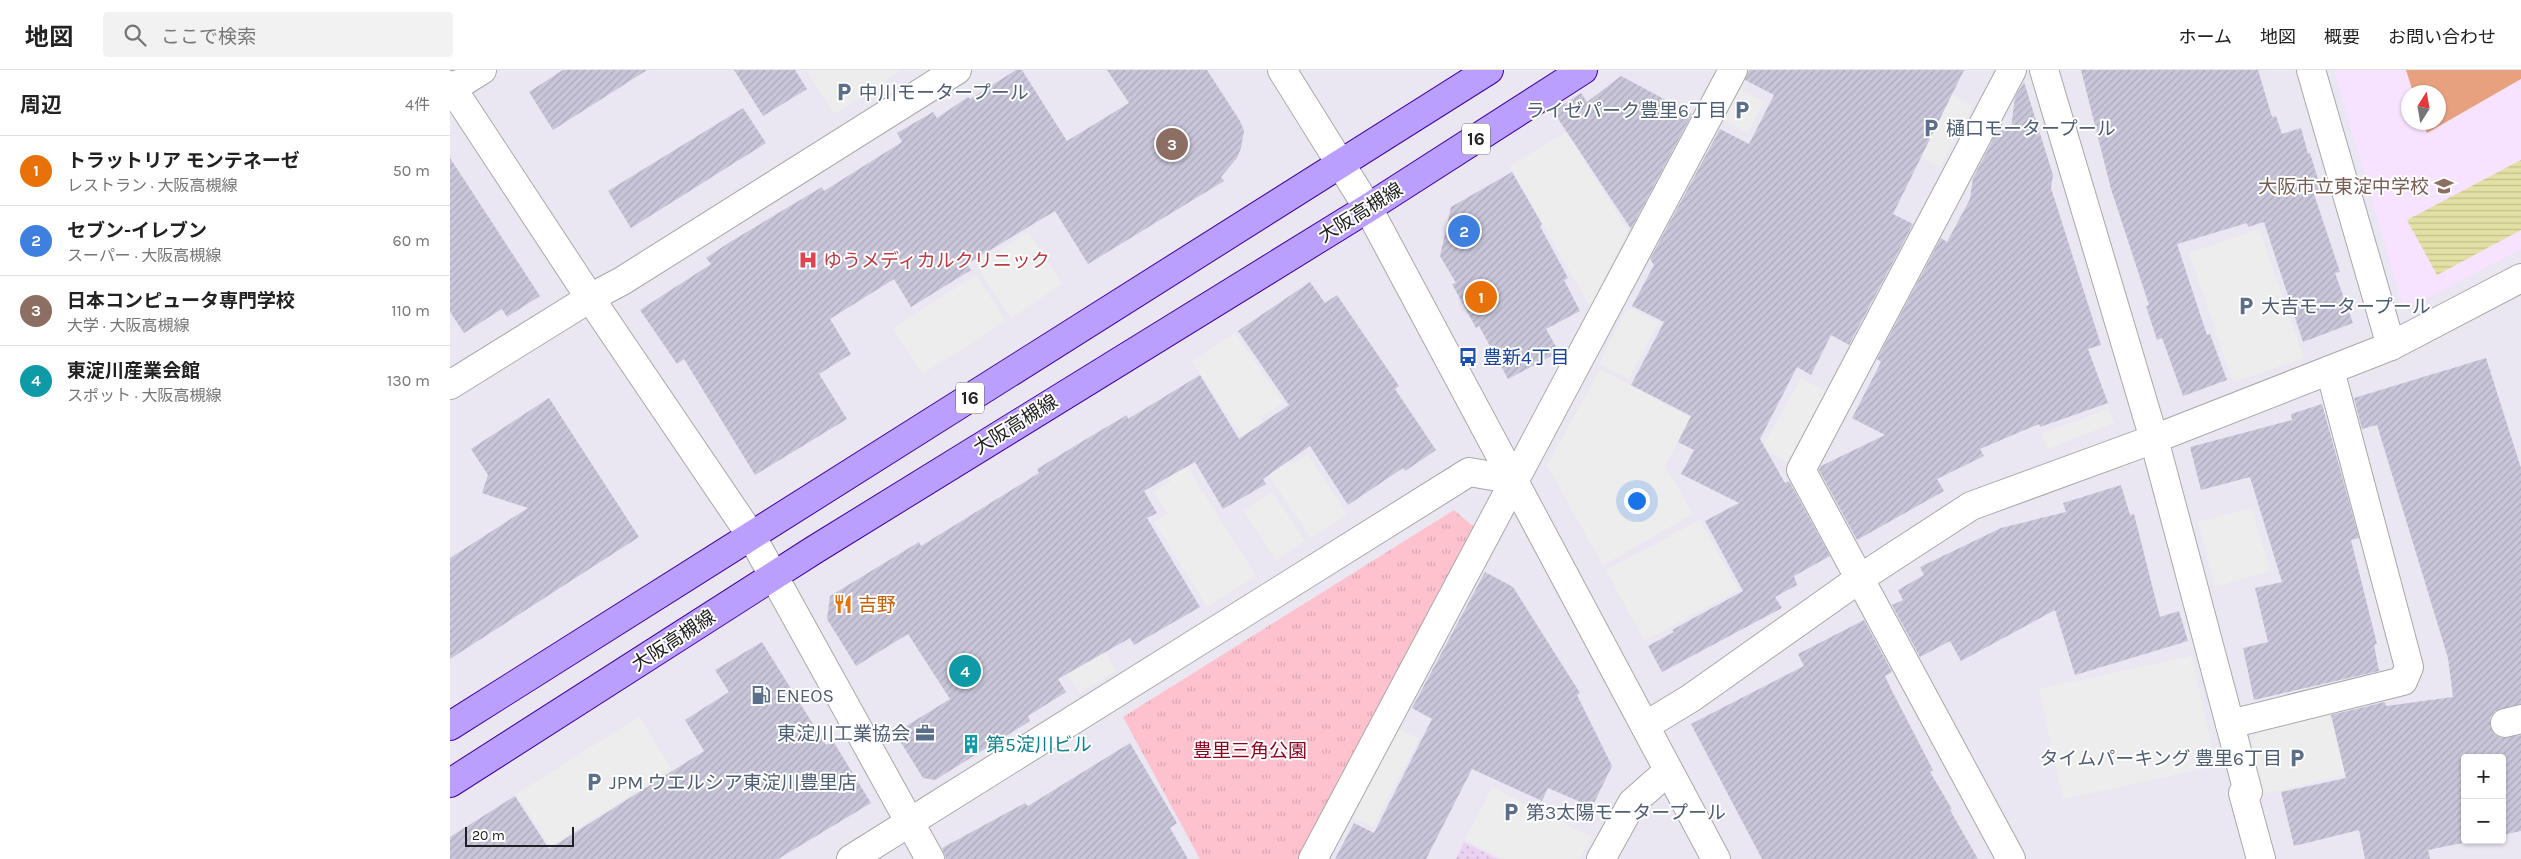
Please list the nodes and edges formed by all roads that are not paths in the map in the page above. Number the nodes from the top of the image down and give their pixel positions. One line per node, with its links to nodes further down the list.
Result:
1 (482, 70): 10 (street)
2 (957, 70): 14 (street)
3 (1282, 70): 11 (street)
4 (1489, 70): 11 (main road, 16)
5 (1583, 70): 12 (main road, 大阪高槻線 / 16)
6 (1734, 70): 19 (street)
7 (2012, 70): 22 (street)
8 (2044, 70): 18 (street)
9 (2311, 70): 15 (street)
10 (451, 88): 14 (street)
11 (1341, 163): 12 (street); 20 (main road, 16)
12 (1368, 208): 19 (street); 21 (main road, 大阪高槻線 / 16)
13 (2521, 278): 15 (street)
14 (590, 298): 17 (street); 20 (street)
15 (2391, 346): 16 (street)
16 (2330, 370): 18 (street); 23 (street)
17 (450, 386)
18 (2154, 438): 22 (street); 23 (street)
19 (1516, 480): 25 (street); 28 (street); 31 (street)
20 (752, 536): 21 (street); 24 (main road, 16)
21 (773, 576): 27 (main road, 大阪高槻線 / 16); 28 (street)
22 (1859, 579): 25 (street); 34 (street)
23 (2230, 724): 35 (street)
24 (450, 726)
25 (1645, 726): 26 (street)
26 (1668, 771): 32 (street); 33 (street)
27 (450, 782)
28 (910, 821): 29 (street); 30 (street)
29 (851, 859)
30 (930, 859)
31 (1313, 859)
32 (1601, 859)
33 (1716, 859)
34 (2011, 859)
35 (2260, 859)

